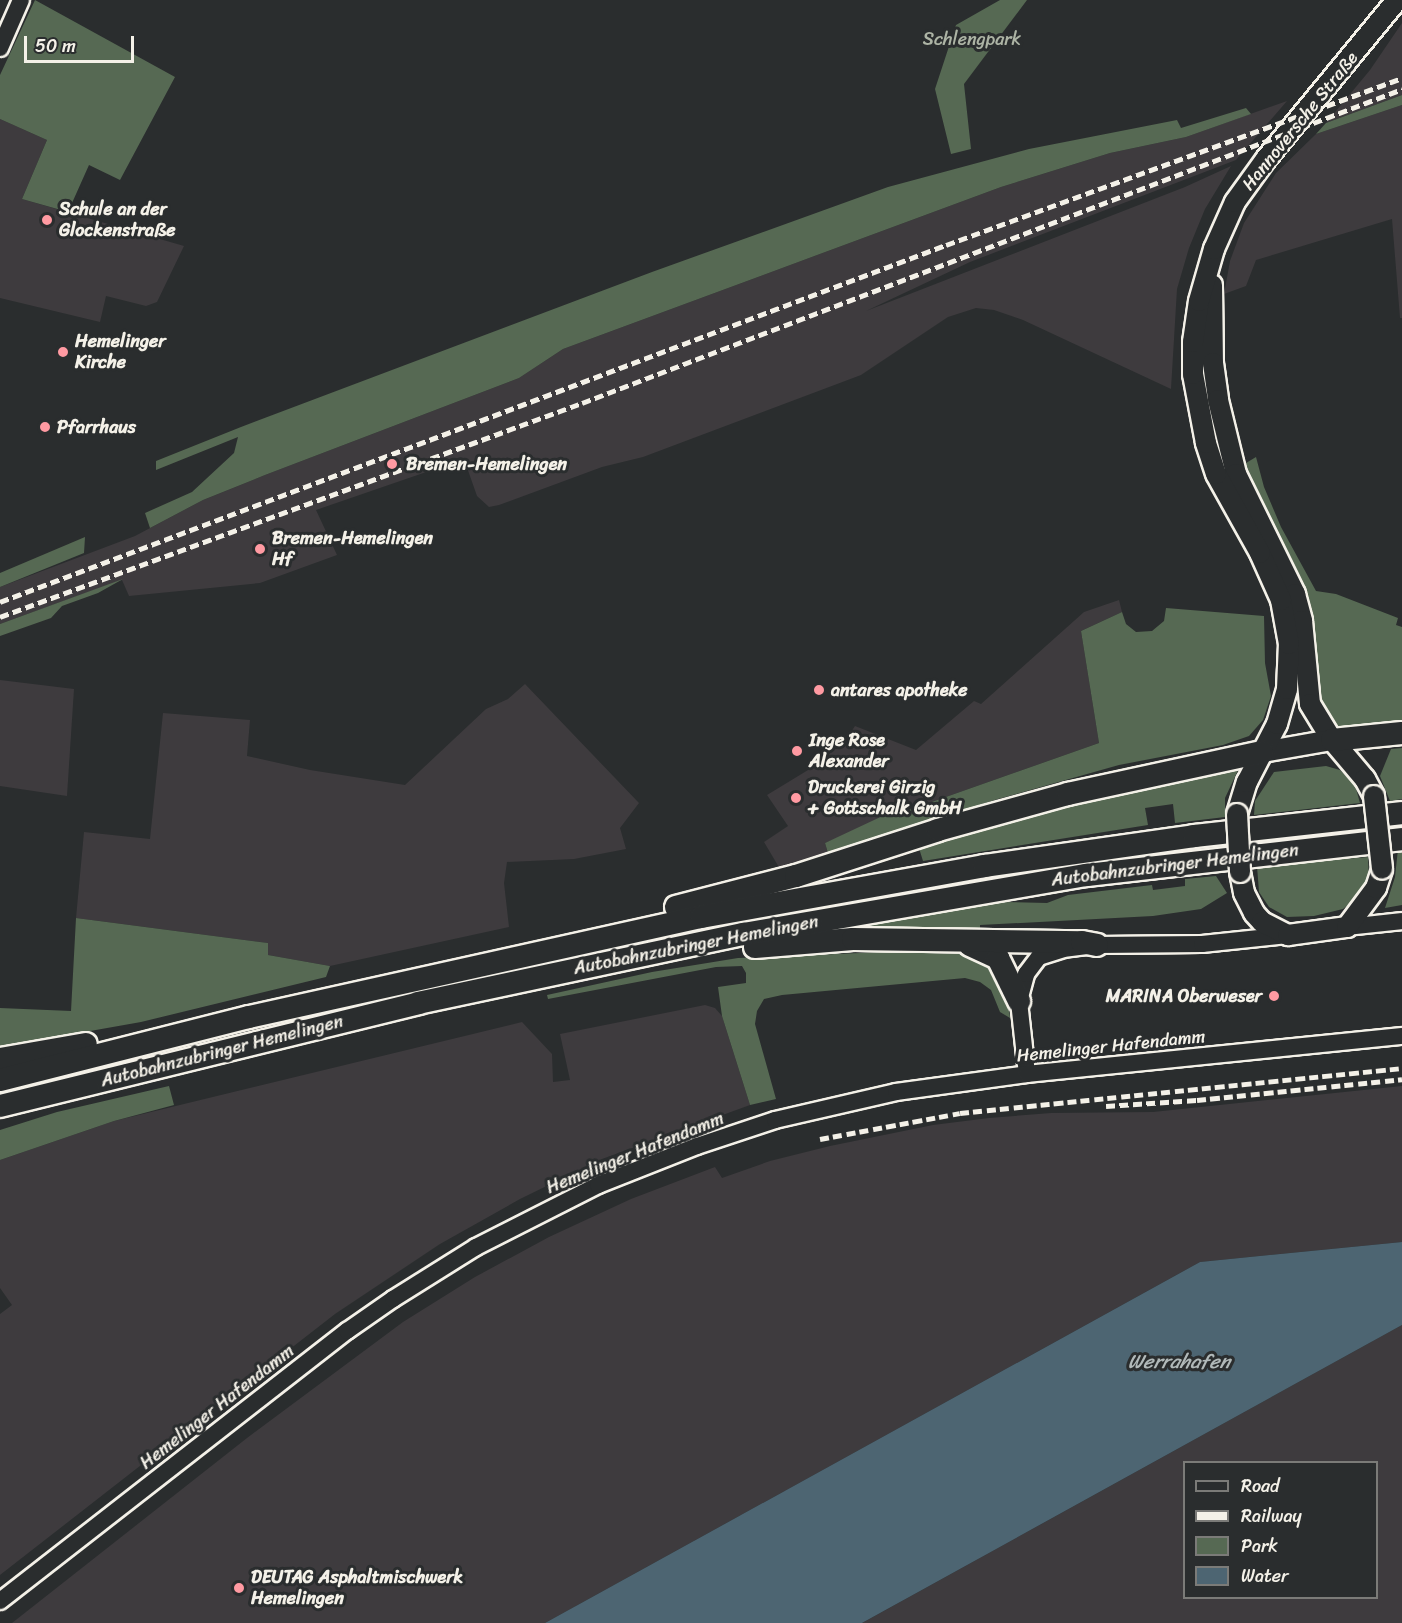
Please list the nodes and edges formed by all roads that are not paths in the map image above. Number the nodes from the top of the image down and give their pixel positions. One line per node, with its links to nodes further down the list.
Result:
1 (21, 0): 3 (street)
2 (1397, 0): 4 (main road, Hannoversche Straße)
3 (0, 48)
4 (1214, 249): 6 (main road, Hannoversche Straße); 7 (main road, Hannoversche Straße)
5 (1402, 733): 6 (highway)
6 (1332, 740): 7 (main road); 11 (main road, bridge)
7 (1263, 752): 12 (main road, bridge); 13 (highway)
8 (1402, 813): 13 (highway, Autobahnzubringer Hemelingen)
9 (1402, 838): 16 (highway, Autobahnzubringer Hemelingen)
10 (1402, 921): 11 (street)
11 (1347, 927): 12 (main road)
12 (1288, 935): 15 (street)
13 (590, 939): 18 (highway, Autobahnzubringer Hemelingen)
14 (954, 940): 15 (highway); 16 (highway); 17 (highway)
15 (1097, 945): 17 (street)
16 (664, 950): 23 (highway, Autobahnzubringer Hemelingen)
17 (1019, 1001): 21 (street)
18 (196, 1030): 20 (highway); 22 (highway, Autobahnzubringer Hemelingen)
19 (1402, 1036): 21 (street, Hemelinger Hafendamm)
20 (0, 1059)
21 (1027, 1074): 26 (street, Hemelinger Hafendamm)
22 (0, 1080)
23 (76, 1087): 24 (highway, Autobahnzubringer Hemelingen); 25 (highway)
24 (0, 1107)
25 (0, 1121)
26 (0, 1600)

